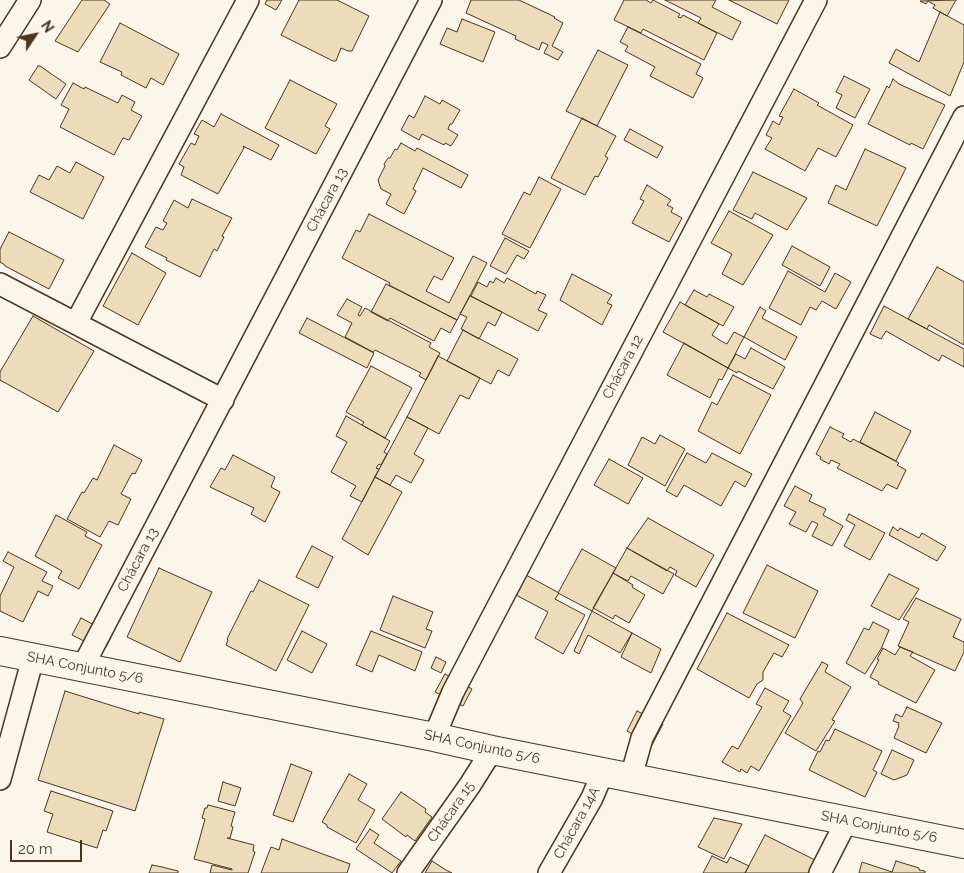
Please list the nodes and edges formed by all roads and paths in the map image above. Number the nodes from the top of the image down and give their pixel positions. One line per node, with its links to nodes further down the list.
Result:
1 (30, 0): 5 (street)
2 (248, 0): 8 (street)
3 (432, 0): 9 (street, Chácara 13)
4 (816, 0): 13 (street, Chácara 12)
5 (0, 47)
6 (964, 117): 16 (street)
7 (0, 284): 8 (street)
8 (76, 323): 9 (street)
9 (223, 400): 12 (street, Chácara 13)
10 (0, 651): 11 (street, SHA Conjunto 5/6)
11 (33, 658): 12 (street, SHA Conjunto 5/6); 17 (street)
12 (82, 668): 13 (street, SHA Conjunto 5/6)
13 (434, 737): 14 (street, SHA Conjunto 5/6)
14 (492, 750): 15 (street, SHA Conjunto 5/6); 20 (street, Chácara 15)
15 (604, 772): 16 (street, SHA Conjunto 5/6); 21 (street, Chácara 14A)
16 (631, 778): 18 (street, SHA Conjunto 5/6)
17 (0, 779)
18 (847, 820): 19 (street, SHA Conjunto 5/6); 22 (street)
19 (964, 844)
20 (408, 873)
21 (549, 873)
22 (820, 873)

